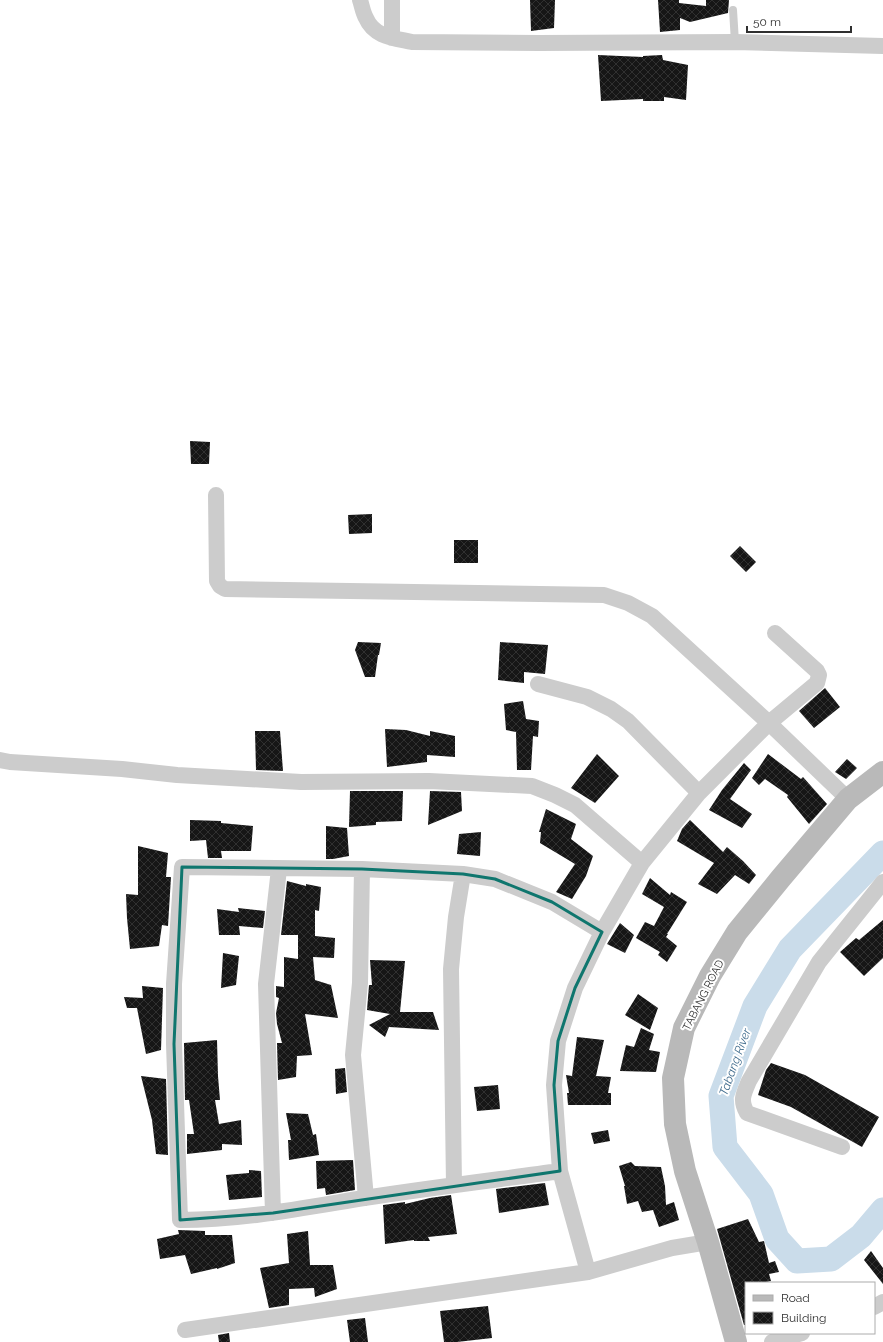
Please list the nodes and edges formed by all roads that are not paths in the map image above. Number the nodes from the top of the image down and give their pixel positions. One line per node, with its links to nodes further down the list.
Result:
1 (360, 0): 4 (street)
2 (392, 0): 4 (street)
3 (733, 10): 5 (lane)
4 (392, 38): 5 (street)
5 (735, 42): 6 (street)
6 (883, 46)
7 (216, 495): 10 (street)
8 (775, 633): 10 (street)
9 (538, 684): 13 (street)
10 (769, 723): 13 (street); 14 (street)
11 (0, 760): 15 (street)
12 (883, 772): 14 (main road, TABANG ROAD)
13 (699, 793): 15 (street)
14 (848, 800): 26 (main road, TABANG ROAD)
15 (642, 863): 20 (street)
16 (278, 869): 17 (street); 25 (street); 25 (street)
17 (362, 869): 18 (street); 24 (street)
18 (463, 874): 20 (street); 23 (street)
19 (883, 882): 21 (street)
20 (602, 932): 22 (street)
21 (842, 1147)
22 (560, 1172): 23 (street); 27 (street)
23 (454, 1185): 24 (street)
24 (366, 1198): 25 (street)
25 (273, 1213)
26 (708, 1242): 27 (street); 30 (main road, TABANG ROAD)
27 (588, 1272): 28 (street)
28 (185, 1330)
29 (799, 1334): 31 (street)
30 (736, 1342)
31 (772, 1342)

